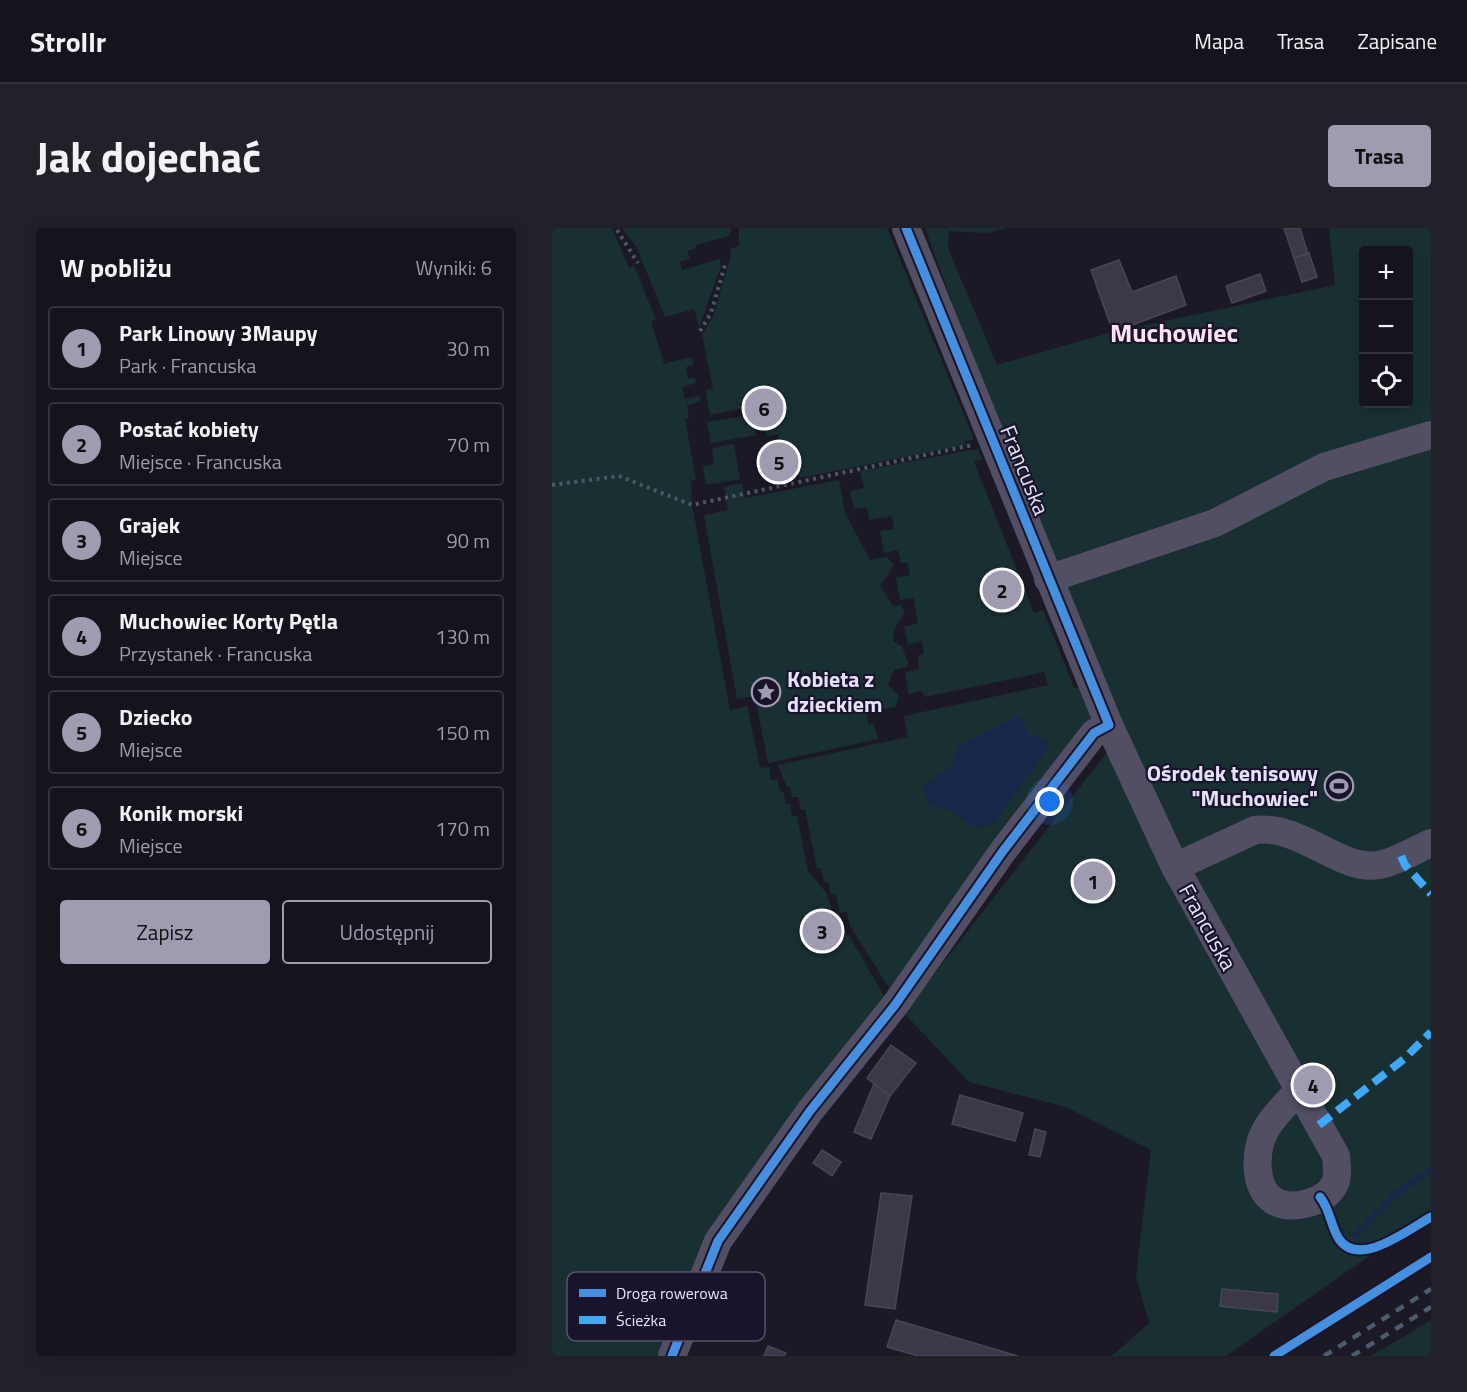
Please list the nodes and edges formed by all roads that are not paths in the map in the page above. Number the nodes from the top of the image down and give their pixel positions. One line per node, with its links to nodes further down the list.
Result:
1 (906, 228): 3 (street, Francuska)
2 (1431, 435): 3 (street)
3 (1048, 579): 4 (street, Francuska)
4 (1109, 725): 6 (street, Francuska); 8 (street)
5 (1431, 843): 6 (street)
6 (1174, 867): 7 (street, Francuska)
7 (1299, 1090)
8 (706, 1272)
9 (678, 1341): 10 (street)
10 (672, 1356)

